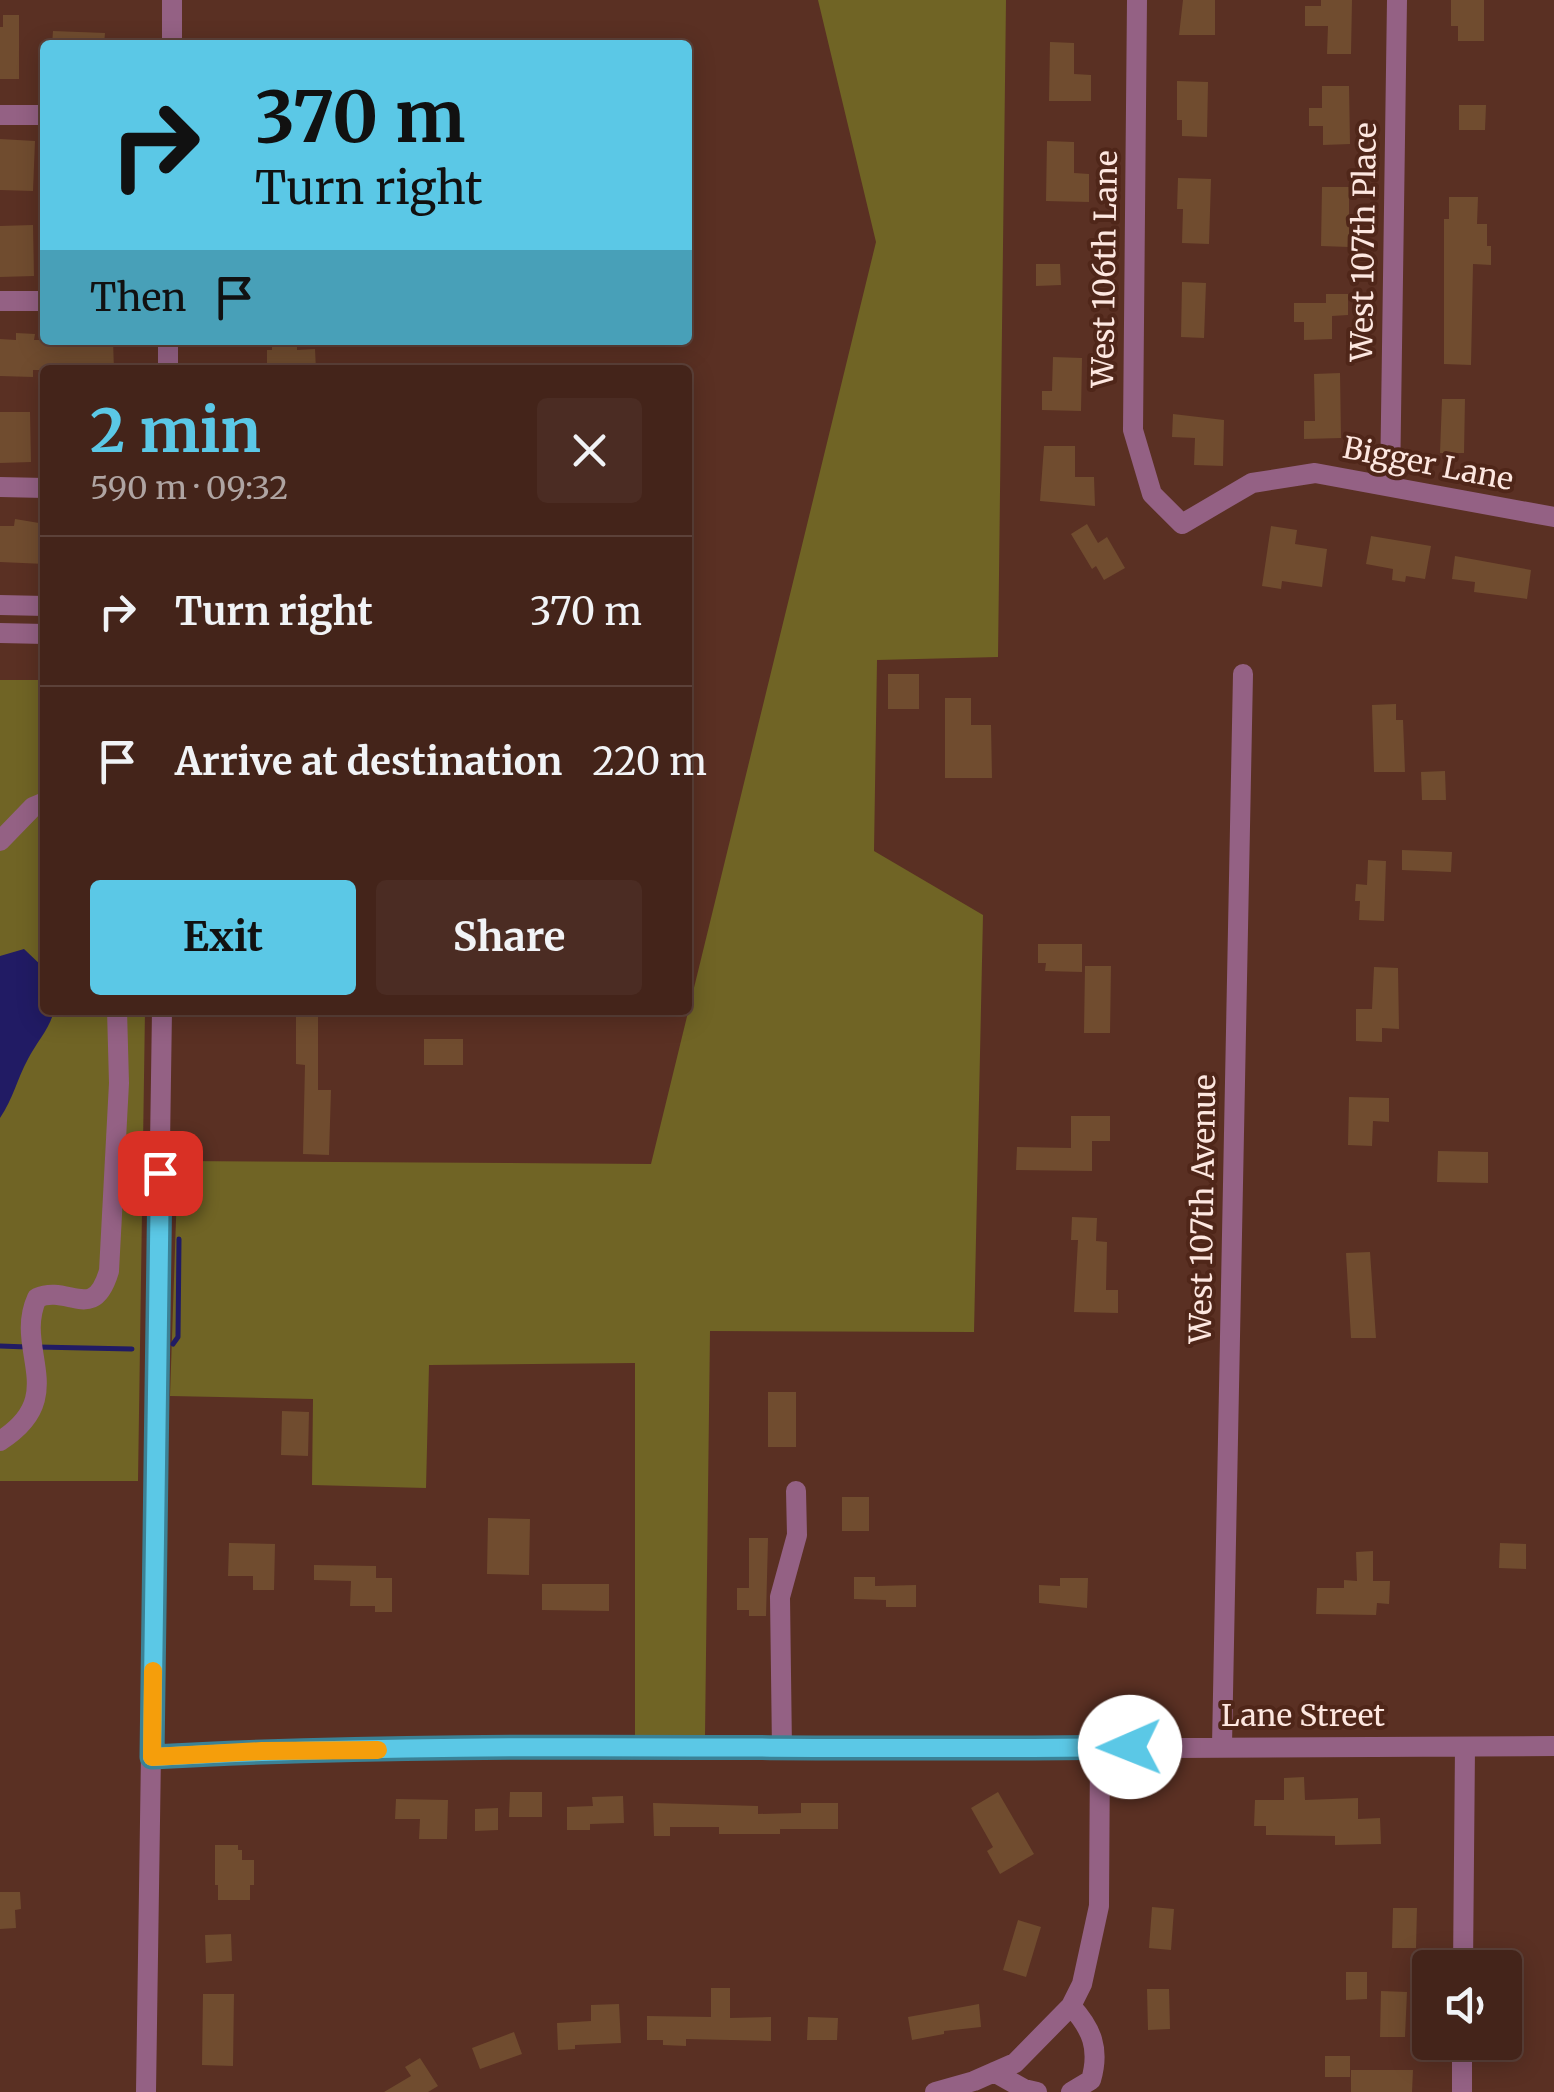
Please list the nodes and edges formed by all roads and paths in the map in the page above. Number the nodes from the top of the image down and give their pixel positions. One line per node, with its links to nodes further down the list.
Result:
1 (172, 0): 4 (street)
2 (1137, 0): 13 (street, West 106th Lane)
3 (1398, 0): 9 (street, West 107th Place)
4 (172, 40)
5 (0, 115): 6 (street)
6 (40, 115)
7 (0, 301): 8 (street)
8 (40, 302)
9 (1390, 486): 12 (street, Bigger Lane); 13 (street, Bigger Lane)
10 (0, 487): 11 (street)
11 (40, 488)
12 (1554, 517)
13 (1182, 524)
14 (0, 606): 15 (street)
15 (40, 606)
16 (0, 633): 17 (street)
17 (40, 634)
18 (1243, 674): 25 (street, West 107th Avenue)
19 (40, 805): 20 (street)
20 (0, 841)
21 (118, 1015): 23 (street)
22 (162, 1015): 30 (street)
23 (0, 1441)
24 (796, 1491): 29 (street)
25 (1222, 1746): 27 (street, Lane Street); 28 (street, Lane Street)
26 (1554, 1746): 28 (street, Lane Street)
27 (1100, 1747): 29 (street, Lane Street); 32 (street)
28 (1465, 1747): 31 (street)
29 (782, 1750): 30 (street, Lane Street)
30 (152, 1757): 36 (street)
31 (1463, 1950)
32 (1071, 2006): 34 (street); 35 (street)
33 (1462, 2060): 40 (street)
34 (994, 2072): 37 (street); 38 (street)
35 (1096, 2086): 39 (street)
36 (146, 2092)
37 (934, 2092)
38 (1037, 2092)
39 (1071, 2092)
40 (1462, 2092)

